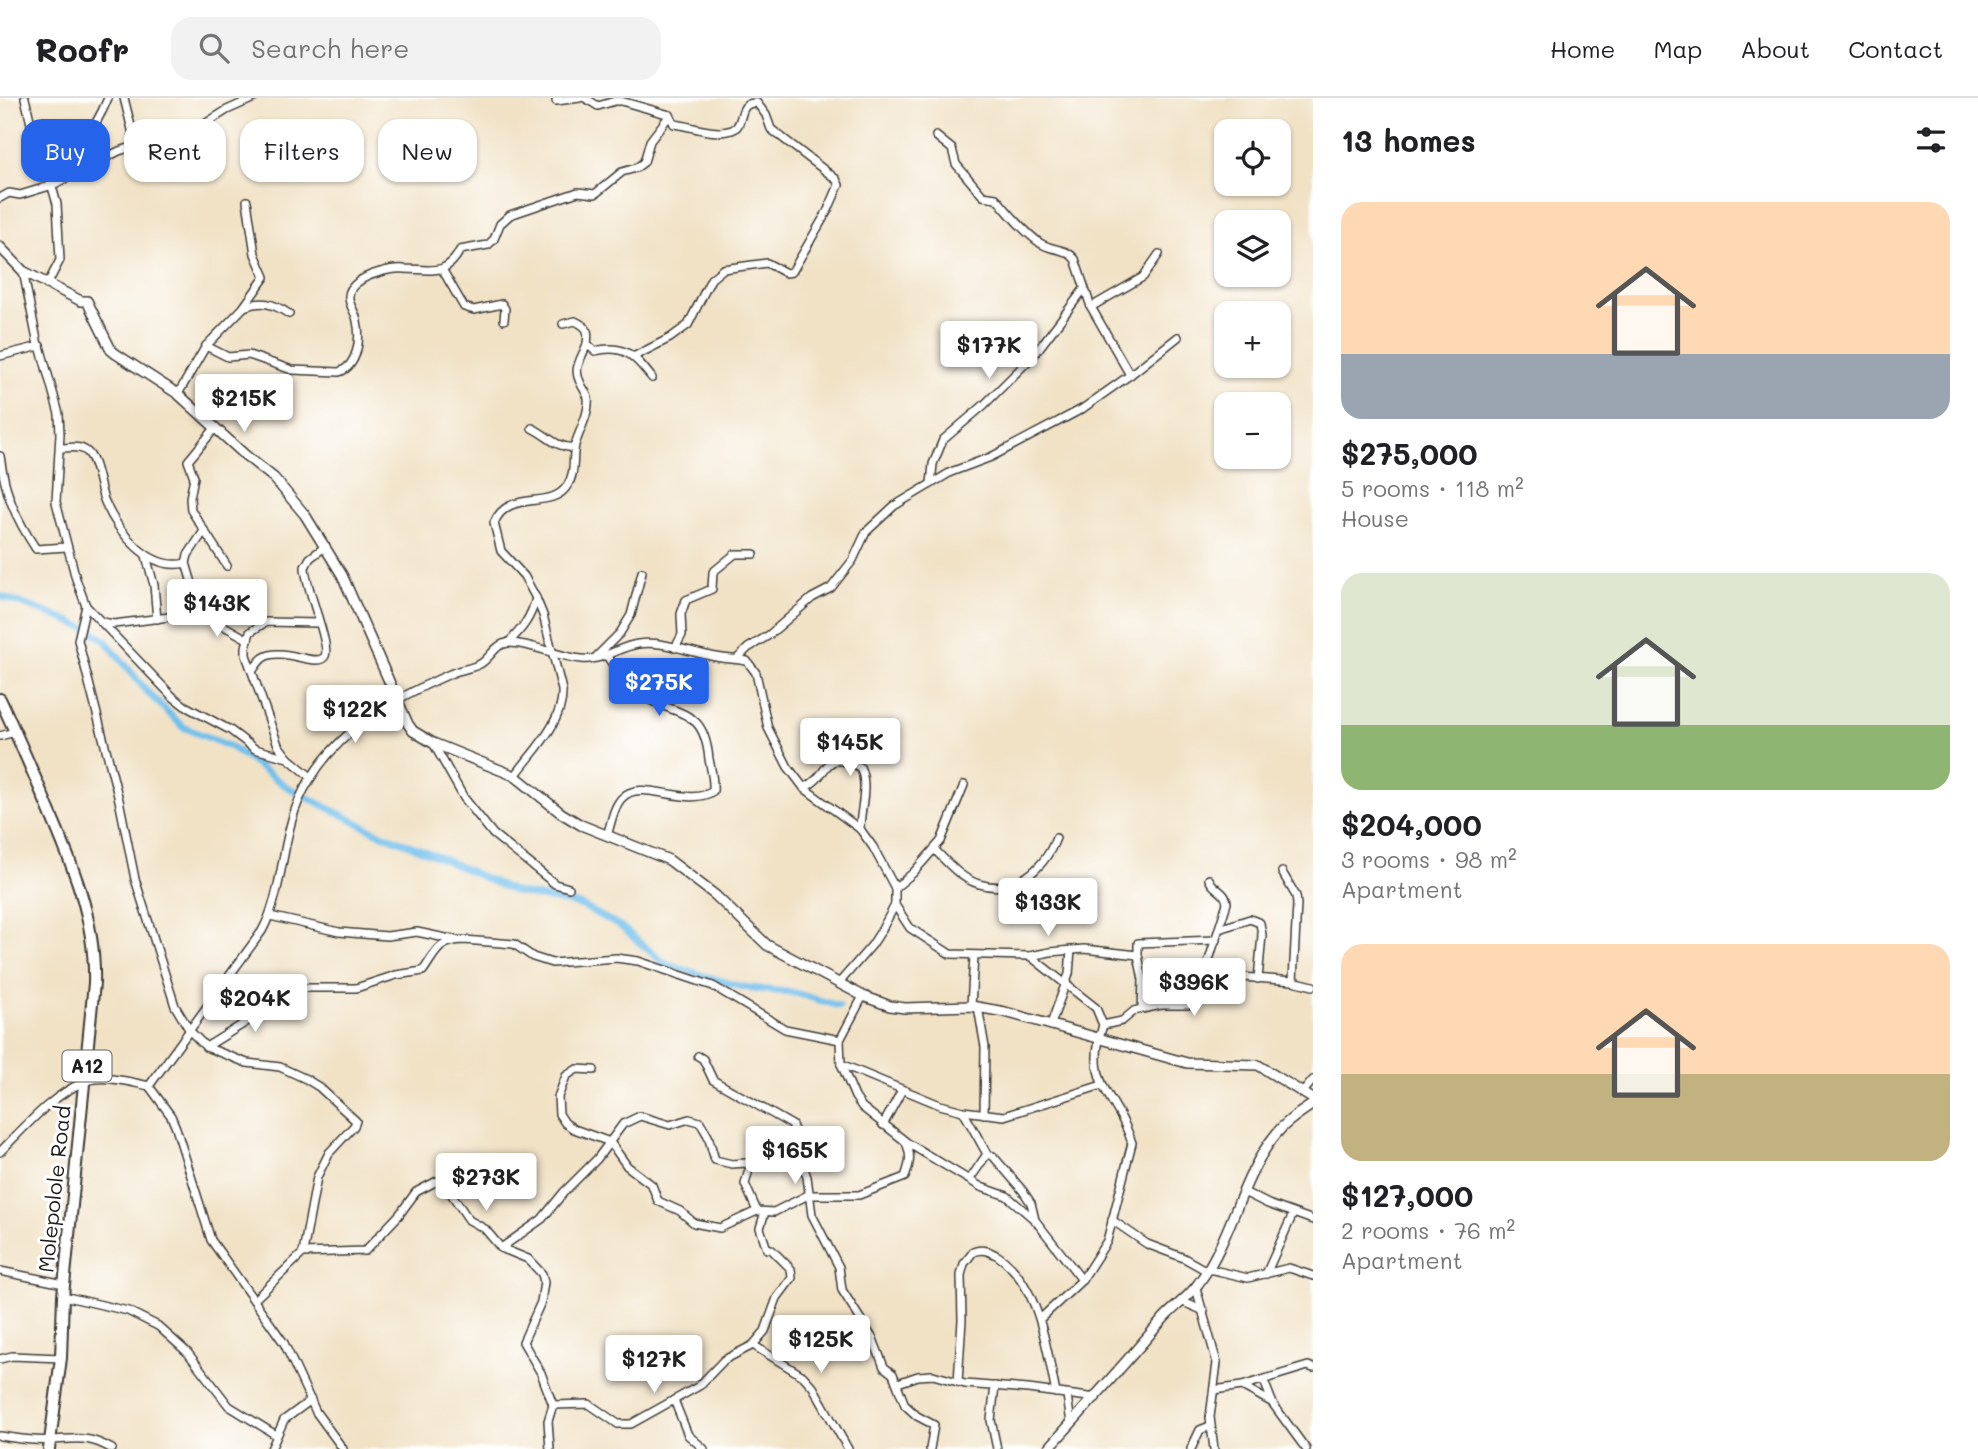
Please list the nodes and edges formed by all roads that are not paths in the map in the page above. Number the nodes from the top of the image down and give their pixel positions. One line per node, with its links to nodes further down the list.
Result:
1 (26, 98): 8 (street)
2 (108, 98): 9 (street)
3 (124, 98): 10 (street)
4 (254, 98): 11 (street)
5 (583, 98): 6 (street); 7 (street)
6 (556, 102)
7 (670, 115): 20 (street); 34 (street)
8 (30, 119)
9 (100, 119)
10 (129, 119)
11 (213, 119)
12 (936, 136): 23 (street)
13 (124, 150): 15 (street)
14 (51, 182): 15 (street)
15 (52, 185): 16 (street); 22 (street)
16 (0, 198)
17 (247, 201): 25 (street)
18 (0, 247): 21 (street)
19 (1159, 254): 24 (street)
20 (442, 269): 27 (street); 32 (street)
21 (23, 271): 22 (street); 31 (street)
22 (47, 285): 37 (street)
23 (1084, 289): 24 (street); 43 (street)
24 (1091, 307): 35 (street)
25 (243, 308): 26 (street); 32 (street)
26 (289, 314)
27 (504, 320)
28 (563, 324): 30 (street)
29 (1178, 337): 35 (street)
30 (587, 344): 34 (street); 41 (street)
31 (40, 346): 33 (street); 40 (street)
32 (206, 346): 37 (street)
33 (0, 356)
34 (635, 356): 36 (street)
35 (1130, 375): 43 (street)
36 (652, 378)
37 (178, 394): 38 (street)
38 (216, 427): 44 (street); 46 (street)
39 (532, 428): 41 (street)
40 (60, 448): 45 (street); 48 (street)
41 (574, 448): 52 (street)
42 (0, 456): 45 (street)
43 (930, 484): 64 (street)
44 (204, 531): 49 (street); 50 (street)
45 (67, 547): 53 (street)
46 (326, 547): 57 (street); 67 (street)
47 (754, 554): 60 (street)
48 (146, 556): 49 (street); 55 (street)
49 (186, 562): 54 (street)
50 (227, 566)
51 (642, 572): 63 (street)
52 (536, 598): 59 (street); 61 (street)
53 (86, 606): 56 (street); 104 (street)
54 (201, 613): 55 (street); 58 (street)
55 (157, 619): 56 (street)
56 (101, 622): 71 (street)
57 (318, 623): 58 (street); 65 (street)
58 (247, 639): 65 (street)
59 (508, 643): 61 (street); 67 (street)
60 (675, 648): 62 (street); 64 (street)
61 (551, 652): 63 (street); 72 (street)
62 (607, 656): 63 (street); 77 (street)
63 (595, 659)
64 (737, 659): 75 (street)
65 (253, 670): 71 (street)
66 (0, 699): 68 (main road, Molepolole Road / A12)
67 (397, 701): 70 (street); 73 (street)
68 (15, 732): 69 (street); 112 (main road, Molepolole Road / A12)
69 (0, 736)
70 (433, 743): 72 (street); 82 (street)
71 (288, 758): 73 (street)
72 (515, 776): 77 (street)
73 (309, 780): 85 (street)
74 (964, 785): 79 (street)
75 (804, 788): 76 (street); 76 (street)
76 (860, 829): 83 (street)
77 (607, 836): 96 (street)
78 (1056, 838): 79 (street)
79 (935, 850): 83 (street)
80 (1282, 872): 95 (street)
81 (1209, 879): 86 (street)
82 (569, 888)
83 (895, 888): 84 (street)
84 (895, 905): 91 (street); 96 (street)
85 (270, 916): 87 (street); 104 (street)
86 (1219, 929): 88 (street); 94 (street)
87 (455, 940): 106 (street); 107 (street)
88 (1216, 940): 90 (street); 93 (street)
89 (1071, 950): 90 (street); 92 (street); 97 (street)
90 (1138, 955): 101 (street)
91 (974, 956): 92 (street); 100 (street)
92 (1030, 957): 97 (street)
93 (1204, 974): 94 (street); 101 (street)
94 (1258, 979): 95 (street)
95 (1293, 981): 98 (street)
96 (839, 983): 99 (street)
97 (1065, 985): 102 (street); 103 (street)
98 (1313, 986)
99 (863, 996): 100 (street); 106 (street)
100 (974, 1007): 102 (street); 119 (street)
101 (1142, 1009): 103 (street)
102 (1051, 1024): 105 (street)
103 (1103, 1025): 105 (street)
104 (190, 1031): 107 (street); 114 (street)
105 (1099, 1038): 113 (street); 116 (street)
106 (840, 1041): 109 (street)
107 (206, 1047): 134 (street)
108 (698, 1055): 127 (street)
109 (841, 1064): 115 (street); 120 (street)
110 (594, 1070): 121 (street)
111 (1313, 1080): 116 (street)
112 (85, 1081): 114 (street); 123 (street); 141 (main road, Molepolole Road / A12)
113 (1102, 1085): 119 (street); 131 (street)
114 (149, 1086): 142 (street)
115 (901, 1090): 118 (street); 120 (street)
116 (1303, 1092): 117 (street)
117 (1313, 1101): 126 (street)
118 (963, 1111): 119 (street); 124 (street)
119 (984, 1114)
120 (883, 1125): 122 (street)
121 (610, 1142): 128 (street); 128 (street); 133 (street)
122 (905, 1142): 125 (street); 127 (street)
123 (0, 1152)
124 (987, 1154): 125 (street); 130 (street)
125 (970, 1179): 130 (street)
126 (1244, 1192): 129 (street); 135 (street)
127 (808, 1195): 128 (street); 151 (street)
128 (761, 1212): 146 (street)
129 (1293, 1213): 132 (street); 137 (street)
130 (1035, 1220): 139 (street)
131 (1112, 1220): 135 (street); 139 (street)
132 (1313, 1220)
133 (501, 1248): 134 (street); 162 (street)
134 (303, 1253): 142 (street)
135 (1209, 1269): 137 (street); 140 (street)
136 (0, 1270): 141 (street)
137 (1266, 1274): 138 (street)
138 (1313, 1276)
139 (1082, 1280): 145 (street)
140 (1196, 1288): 143 (street); 144 (street)
141 (64, 1290): 147 (main road, Molepolole Road / A12); 165 (street)
142 (254, 1300): 159 (street)
143 (1181, 1301): 144 (street); 158 (street)
144 (1204, 1311): 155 (street)
145 (1040, 1319): 152 (street); 156 (street)
146 (753, 1345): 160 (street); 174 (street)
147 (61, 1357): 148 (street); 167 (main road, Molepolole Road / A12)
148 (0, 1359)
149 (1313, 1368): 150 (street)
150 (1264, 1381): 153 (street); 161 (street)
151 (898, 1382): 152 (street); 175 (street)
152 (958, 1382): 154 (street)
153 (1242, 1386): 155 (street); 161 (street)
154 (995, 1387): 156 (street); 176 (street)
155 (1214, 1390): 164 (street)
156 (1056, 1393): 157 (street)
157 (1067, 1395): 158 (street); 163 (street)
158 (1096, 1398): 163 (street)
159 (310, 1400): 165 (street); 171 (street)
160 (674, 1400): 162 (street); 173 (street)
161 (1273, 1404): 179 (street)
162 (553, 1405): 172 (street)
163 (1071, 1424): 177 (street)
164 (1210, 1426): 168 (street); 178 (street)
165 (276, 1435): 170 (street)
166 (0, 1436): 167 (street)
167 (50, 1445): 169 (street)
168 (1216, 1448)
169 (112, 1449)
170 (271, 1449)
171 (343, 1449)
172 (550, 1449)
173 (704, 1449)
174 (848, 1449)
175 (930, 1449)
176 (997, 1449)
177 (1048, 1449)
178 (1191, 1449)
179 (1306, 1449)

